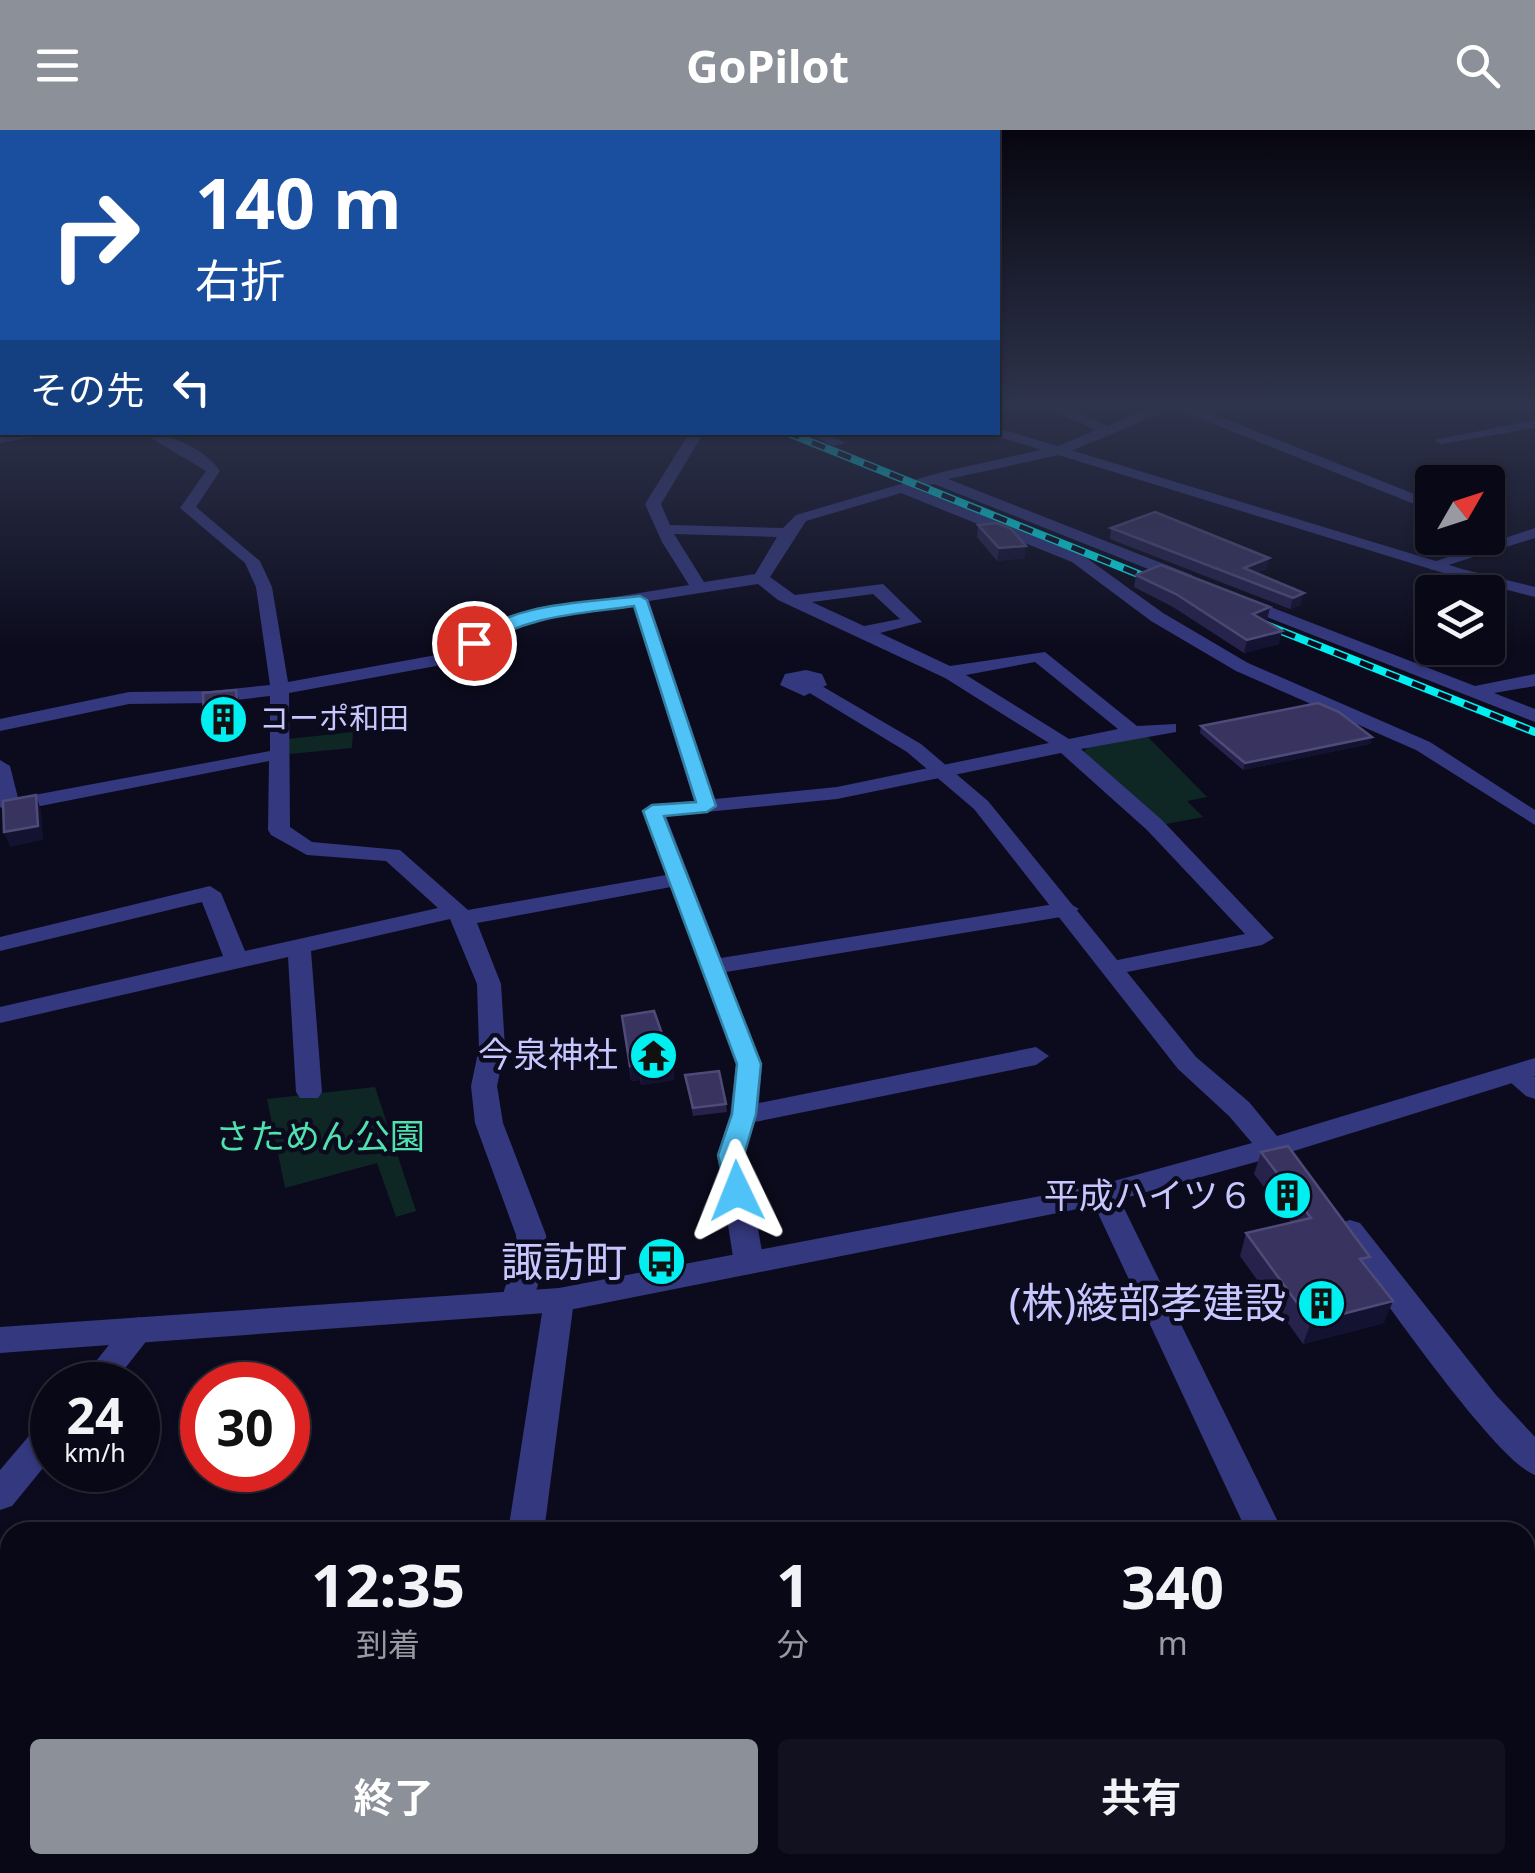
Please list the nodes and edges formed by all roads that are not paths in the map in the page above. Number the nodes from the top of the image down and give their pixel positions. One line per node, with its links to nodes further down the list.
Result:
1 (202, 486): 26 (street)
2 (664, 486): 9 (street)
3 (912, 486): 7 (street)
4 (952, 486): 17 (street)
5 (1176, 486): 14 (street)
6 (1382, 486): 8 (street)
7 (904, 489): 10 (street); 37 (street)
8 (1415, 499)
9 (663, 529): 10 (street); 16 (street)
10 (786, 533): 15 (street)
11 (1535, 533): 13 (street)
12 (1505, 537): 13 (street)
13 (1508, 538): 14 (street)
14 (1432, 565): 18 (street)
15 (760, 578): 16 (street); 21 (street)
16 (700, 588): 20 (street)
17 (1208, 588)
18 (1535, 592)
19 (1227, 595): 27 (street)
20 (640, 600): 26 (street); 36 (street)
21 (792, 600): 22 (street); 22 (street)
22 (858, 632): 24 (street)
23 (780, 663): 35 (street)
24 (943, 673): 31 (street); 32 (street)
25 (1535, 680): 27 (street)
26 (280, 690): 29 (street); 40 (street)
27 (1472, 692): 28 (street)
28 (1535, 716)
29 (0, 725)
30 (1169, 728): 31 (street)
31 (1133, 732): 32 (street)
32 (1067, 747): 35 (street); 45 (street)
33 (265, 756): 34 (street)
34 (0, 766)
35 (945, 773): 36 (street); 39 (street)
36 (707, 806): 38 (street)
37 (1535, 819)
38 (680, 878): 40 (street); 44 (street)
39 (1067, 909): 44 (street); 45 (street)
40 (459, 914): 42 (street); 57 (street)
41 (0, 944): 43 (street)
42 (300, 947): 43 (street); 49 (street)
43 (237, 961): 46 (street)
44 (714, 967): 50 (street)
45 (1112, 968): 51 (street)
46 (0, 1015)
47 (1036, 1056): 50 (street)
48 (1528, 1077): 51 (street)
49 (310, 1092)
50 (744, 1114): 55 (street)
51 (1277, 1146): 52 (street); 53 (street)
52 (1306, 1175)
53 (1103, 1194): 55 (street); 65 (street)
54 (1330, 1206): 62 (street)
55 (749, 1263): 56 (street)
56 (559, 1300): 57 (street); 64 (street)
57 (515, 1303): 58 (street)
58 (139, 1330): 59 (street); 60 (street)
59 (0, 1340)
60 (112, 1362)
61 (30, 1459): 63 (street)
62 (1535, 1460)
63 (0, 1495)
64 (527, 1522)
65 (1260, 1522)

